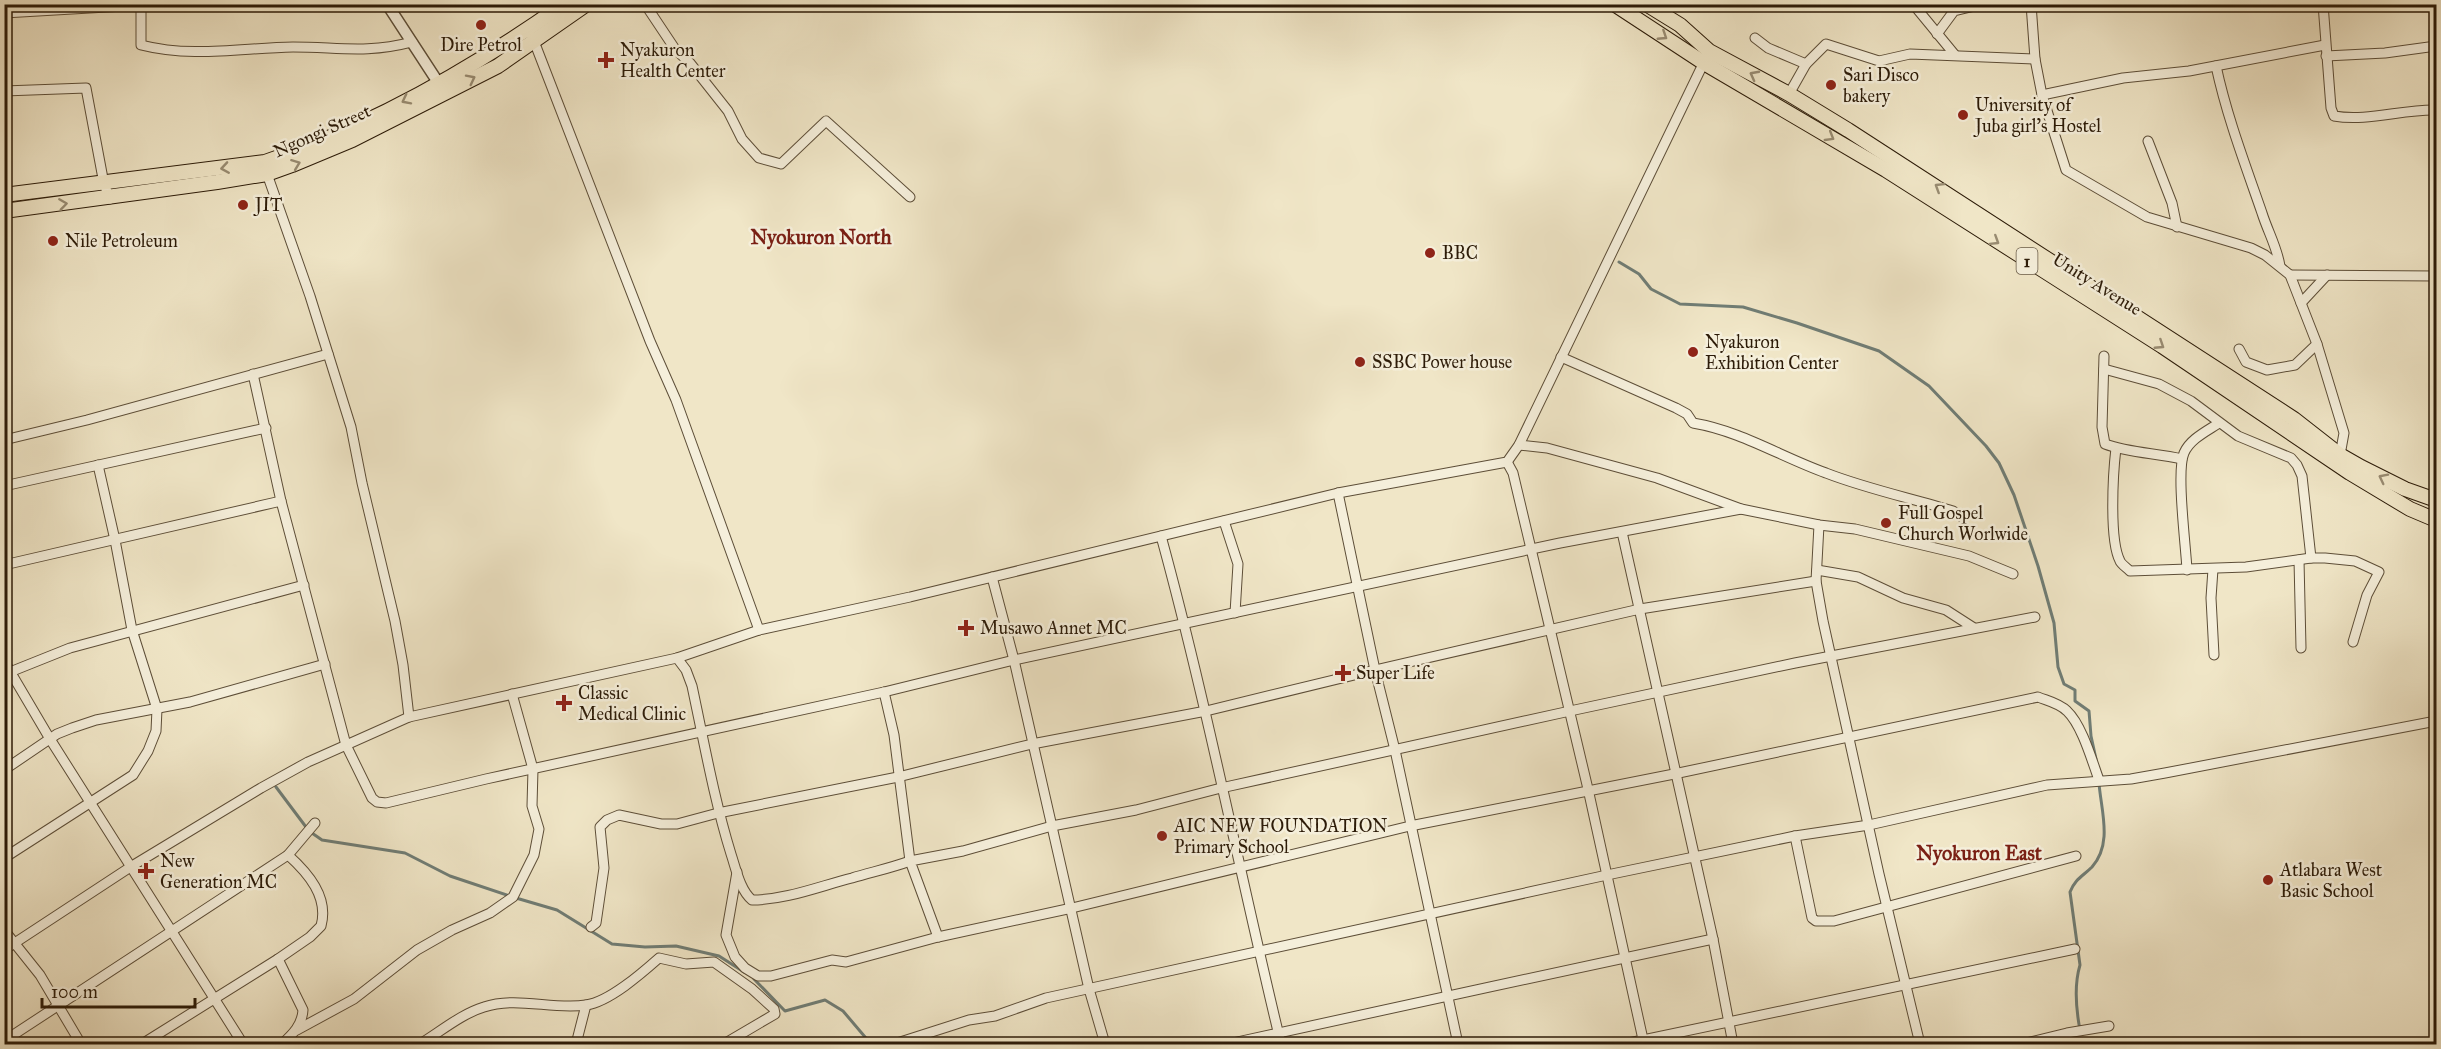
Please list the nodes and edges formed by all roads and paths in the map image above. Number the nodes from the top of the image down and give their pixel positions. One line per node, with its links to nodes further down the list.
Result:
1 (158, 4): 12 (street)
2 (387, 4): 17 (street)
3 (564, 4): 15 (main road, Ngongi Street)
4 (587, 4): 15 (main road, Ngongi Street)
5 (645, 4): 35 (street)
6 (1614, 4): 22 (main road, Unity Avenue / 1, one-way to 22)
7 (1646, 4): 22 (main road, Unity Avenue / 1)
8 (1913, 4): 14 (street)
9 (1983, 4): 14 (street)
10 (2031, 4): 23 (street)
11 (2323, 4): 18 (street)
12 (141, 5): 13 (street); 17 (street)
13 (4, 13)
14 (1937, 34): 20 (street)
15 (532, 35): 26 (main road, Ngongi Street); 91 (street)
16 (1755, 38): 24 (street)
17 (412, 42): 26 (street)
18 (2325, 45): 21 (street); 25 (street)
19 (2436, 46): 21 (street)
20 (1955, 55): 23 (street); 24 (street)
21 (2326, 56): 30 (street)
22 (1707, 57): 28 (main road, Unity Avenue / 1, one-way to 22); 39 (main road, Unity Avenue / 1, one-way to 39); 49 (street)
23 (2035, 59): 29 (street)
24 (1806, 64): 28 (street)
25 (2216, 66): 29 (street); 40 (street)
26 (441, 88): 32 (main road, Ngongi Street)
27 (4, 91): 33 (street)
28 (1789, 94): 39 (main road, Unity Avenue / 1, one-way to 28)
29 (2042, 95): 38 (street)
30 (2436, 110)
31 (2148, 141): 38 (street)
32 (266, 168): 33 (main road, Ngongi Street, one-way to 33); 36 (main road, Ngongi Street); 47 (street)
33 (104, 183): 34 (main road, Ngongi Street); 36 (street)
34 (4, 195)
35 (910, 197)
36 (110, 198): 37 (main road, Ngongi Street, one-way to 36)
37 (4, 211)
38 (2177, 227): 40 (street)
39 (2038, 259): 57 (main road, Unity Avenue / 1); 67 (main road, Unity Avenue / 1, one-way to 67)
40 (2280, 266): 41 (street)
41 (2290, 274): 42 (street); 44 (street)
42 (2327, 275): 43 (street); 44 (street)
43 (2436, 276)
44 (2301, 303): 45 (street)
45 (2317, 344): 46 (street); 57 (street)
46 (2239, 349)
47 (328, 354): 51 (street); 109 (street)
48 (2104, 356): 50 (street)
49 (1561, 357): 55 (street); 66 (street)
50 (2104, 369): 52 (street); 56 (street)
51 (253, 374): 53 (street); 54 (street)
52 (2219, 423): 58 (street); 74 (street)
53 (266, 428): 60 (street); 64 (street)
54 (4, 440)
55 (1519, 445): 59 (street); 65 (street)
56 (2116, 448): 58 (street); 79 (street)
57 (2340, 455): 63 (main road, Unity Avenue / 1, one-way to 57)
58 (2182, 459): 79 (street)
59 (1508, 462): 62 (street); 73 (street)
60 (98, 465): 61 (street); 72 (street)
61 (4, 486)
62 (1338, 493): 68 (street); 84 (street)
63 (2436, 500)
64 (281, 501): 72 (street); 83 (street)
65 (1741, 508): 69 (street); 70 (street)
66 (1963, 518)
67 (2436, 520)
68 (1224, 521): 71 (street); 86 (street)
69 (1819, 525): 78 (street); 80 (street)
70 (1622, 532): 73 (street); 85 (street)
71 (1161, 536): 81 (street); 88 (street)
72 (115, 540): 76 (street); 90 (street)
73 (1531, 550): 84 (street); 92 (street)
74 (2311, 558): 75 (street); 93 (street)
75 (2299, 560): 77 (street); 94 (street)
76 (4, 565)
77 (2213, 569): 79 (street); 95 (street)
78 (1816, 570): 82 (street); 89 (street)
79 (2187, 570)
80 (2013, 574)
81 (992, 577): 91 (street); 98 (street)
82 (1816, 581): 85 (street); 96 (street)
83 (304, 585): 90 (street); 100 (street)
84 (1359, 586): 86 (street); 101 (street)
85 (1640, 609): 92 (street); 105 (street)
86 (1235, 613): 88 (street)
87 (2035, 617): 89 (street)
88 (1185, 623): 98 (street); 107 (street)
89 (1974, 628): 96 (street)
90 (132, 630): 102 (street); 106 (street)
91 (759, 630): 97 (street)
92 (1551, 630): 101 (street); 108 (street)
93 (2353, 642)
94 (2301, 648)
95 (2214, 655)
96 (1831, 656): 105 (street); 112 (street)
97 (677, 658): 104 (street); 111 (street)
98 (1014, 660): 103 (street); 114 (street)
99 (4, 662): 102 (street)
100 (325, 664): 106 (street); 115 (street)
101 (1375, 670): 107 (street); 116 (street)
102 (7, 674): 113 (street)
103 (884, 692): 111 (street); 120 (street)
104 (512, 694): 109 (street); 117 (street)
105 (1659, 694): 108 (street); 119 (street)
106 (157, 709): 113 (street); 124 (street)
107 (1206, 711): 114 (street); 122 (street)
108 (1570, 711): 116 (street); 123 (street)
109 (410, 717): 115 (street)
110 (2436, 721): 121 (street)
111 (701, 732): 117 (street); 125 (street)
112 (1850, 736): 119 (street); 121 (street); 127 (street)
113 (50, 738): 118 (street); 124 (street)
114 (1032, 744): 120 (street); 128 (street)
115 (346, 745): 117 (street); 136 (street)
116 (1395, 750): 122 (street); 129 (street)
117 (533, 769): 162 (street)
118 (4, 770)
119 (1674, 774): 123 (street); 134 (street)
120 (898, 777): 125 (street); 135 (street)
121 (2103, 780): 127 (street)
122 (1221, 788): 128 (street); 137 (street)
123 (1588, 789): 129 (street); 139 (street)
124 (91, 802): 133 (street); 136 (street)
125 (718, 813): 138 (street); 143 (street)
126 (315, 822): 131 (street)
127 (1869, 825): 130 (street); 140 (street)
128 (1052, 826): 135 (street); 141 (street)
129 (1410, 826): 137 (street); 142 (street)
130 (1795, 836): 134 (street); 140 (street)
131 (288, 855): 145 (street); 152 (street)
132 (2076, 856): 140 (street)
133 (4, 858)
134 (1694, 858): 139 (street); 147 (street)
135 (910, 861): 138 (street); 146 (street)
136 (132, 866): 145 (street); 148 (street)
137 (1239, 867): 141 (street); 151 (street)
138 (737, 872): 146 (street)
139 (1607, 875): 142 (street); 153 (street)
140 (1888, 906): 154 (street)
141 (1072, 908): 146 (street); 155 (street)
142 (1429, 915): 151 (street); 156 (street)
143 (591, 927)
144 (4, 930): 148 (street)
145 (174, 932): 157 (street); 159 (street)
146 (938, 938)
147 (1713, 939): 153 (street); 160 (street)
148 (13, 944): 150 (street); 159 (street)
149 (2075, 949): 154 (street)
150 (4, 950)
151 (1261, 952): 155 (street); 163 (street)
152 (278, 958): 157 (street); 162 (street)
153 (1627, 958): 156 (street); 165 (street)
154 (1907, 985): 160 (street); 180 (street)
155 (1089, 989): 173 (street); 174 (street)
156 (1447, 997): 163 (street); 177 (street)
157 (215, 999): 167 (street); 168 (street)
158 (586, 1005): 170 (street); 171 (street); 172 (street)
159 (58, 1006): 164 (street); 166 (street)
160 (1728, 1023): 165 (street); 179 (street)
161 (2109, 1026): 181 (street)
162 (297, 1030): 169 (street)
163 (1278, 1033): 175 (street); 176 (street)
164 (4, 1041)
165 (1644, 1042): 178 (street)
166 (81, 1044)
167 (142, 1044)
168 (243, 1044)
169 (282, 1044)
170 (420, 1044)
171 (576, 1044)
172 (724, 1044)
173 (894, 1044)
174 (1105, 1044)
175 (1228, 1044)
176 (1281, 1044)
177 (1458, 1044)
178 (1624, 1044)
179 (1733, 1044)
180 (1920, 1044)
181 (2022, 1044)

